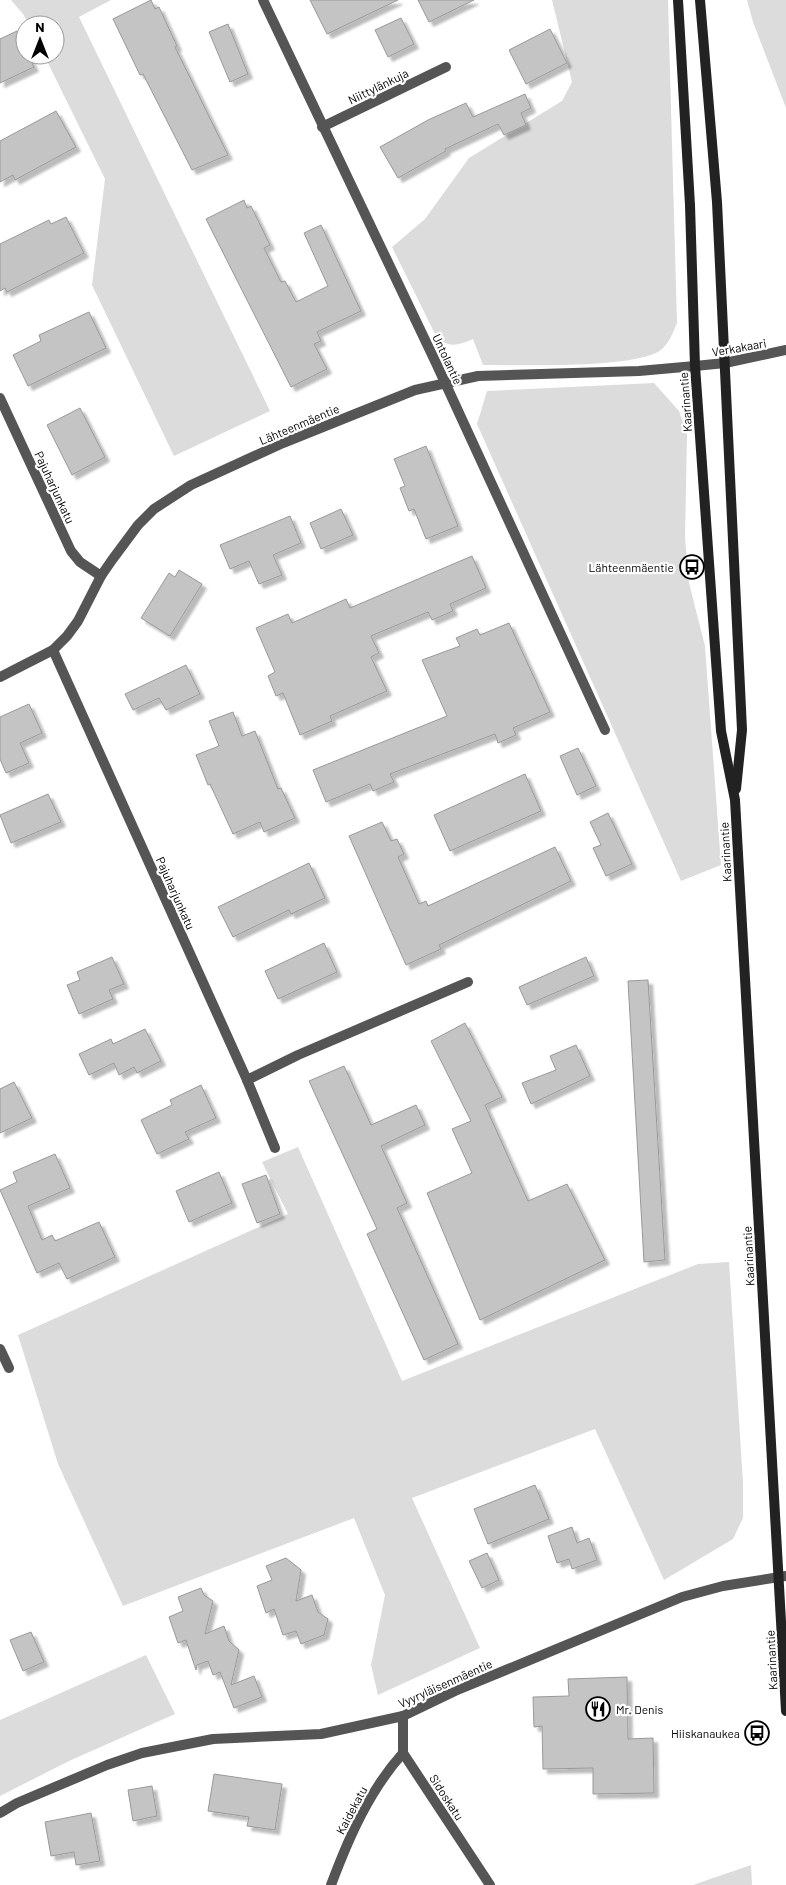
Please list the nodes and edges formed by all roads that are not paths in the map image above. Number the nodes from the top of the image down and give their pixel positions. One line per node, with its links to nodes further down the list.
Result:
1 (263, 0): 5 (street, Untolantie)
2 (678, 0): 8 (main road, Kaarinantie)
3 (700, 0): 7 (main road, Kaarinantie)
4 (446, 67): 5 (street, Niittylänkuja)
5 (322, 127): 9 (street, Untolantie)
6 (786, 350): 7 (street, Verkakaari)
7 (725, 363): 8 (street, Verkakaari); 15 (main road, Kaarinantie)
8 (695, 366): 9 (street, Lähteenmäentie); 15 (main road, Kaarinantie)
9 (446, 383): 11 (street, Lähteenmäentie); 14 (street, Untolantie)
10 (0, 398): 11 (street, Pajuharjunkatu)
11 (100, 576): 12 (street, Lähteenmäentie)
12 (53, 650): 13 (street, Lähteenmäentie); 17 (street, Pajuharjunkatu)
13 (0, 676)
14 (605, 730)
15 (735, 800): 21 (main road, Kaarinantie)
16 (468, 982): 17 (street)
17 (247, 1080): 18 (street, Pajuharjunkatu)
18 (275, 1148)
19 (0, 1349): 20 (street)
20 (9, 1368)
21 (782, 1577): 22 (main road, Kaarinantie); 23 (street, Vyyryläisenmäentie)
22 (786, 1711)
23 (403, 1716): 24 (street); 25 (street, Vyyryläisenmäentie)
24 (403, 1752): 26 (street, Kaidekatu); 27 (street, Sidoskatu)
25 (0, 1813)
26 (331, 1885)
27 (490, 1885)

